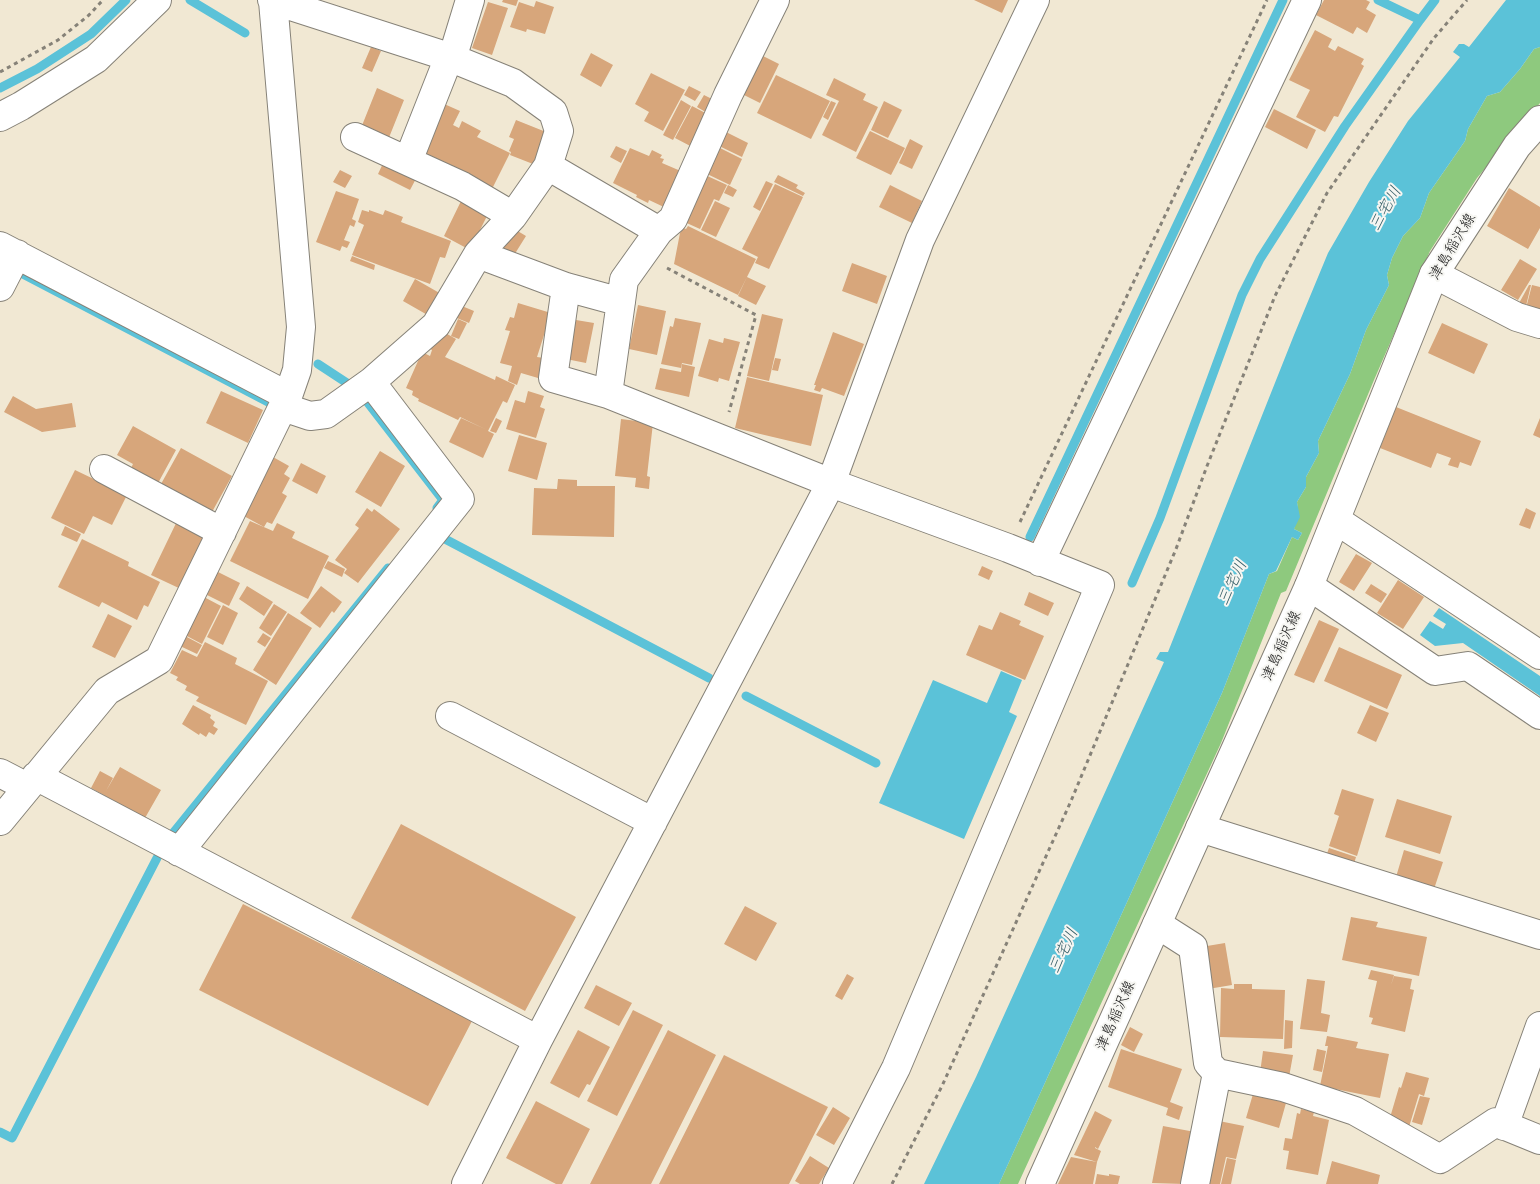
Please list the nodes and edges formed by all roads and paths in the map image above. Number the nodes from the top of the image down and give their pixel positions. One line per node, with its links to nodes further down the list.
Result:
1 (103, 0): 11 (path)
2 (157, 0): 12 (street)
3 (272, 0): 10 (street); 28 (street)
4 (470, 0): 10 (street)
5 (775, 0): 18 (street)
6 (1035, 0): 31 (street)
7 (1267, 0): 34 (path)
8 (1307, 0): 35 (street)
9 (1467, 0): 55 (path)
10 (450, 58): 15 (street); 16 (street)
11 (0, 72)
12 (0, 117)
13 (1540, 120): 21 (street, 津島稲沢線)
14 (355, 137): 15 (street)
15 (408, 161): 17 (street)
16 (548, 166): 17 (street); 18 (street)
17 (513, 216): 20 (street)
18 (659, 231): 24 (street); 29 (path)
19 (9, 250): 22 (street); 28 (street)
20 (478, 254): 23 (street); 26 (street)
21 (1434, 274): 25 (street); 32 (street, 津島稲沢線)
22 (0, 287)
23 (566, 287): 24 (street); 27 (street)
24 (621, 302): 27 (street)
25 (1540, 324)
26 (371, 382): 28 (street); 45 (street)
27 (608, 394): 29 (street)
28 (286, 402): 33 (street)
29 (721, 439): 31 (street)
30 (104, 469): 33 (street)
31 (831, 483): 34 (street); 43 (street)
32 (1336, 520): 36 (street, 津島稲沢線); 37 (street)
33 (222, 532): 41 (street)
34 (1008, 548): 35 (street)
35 (1040, 562): 54 (street)
36 (1309, 586): 38 (street); 44 (street, 津島稲沢線)
37 (1540, 655)
38 (1540, 715)
39 (450, 716): 43 (street)
40 (0, 773): 41 (street)
41 (31, 782): 42 (street); 45 (street)
42 (0, 821)
43 (652, 822): 49 (street)
44 (1200, 828): 46 (street, 津島稲沢線); 47 (street)
45 (179, 852): 49 (street)
46 (1157, 924): 50 (street); 56 (street, 津島稲沢線)
47 (1540, 935)
48 (1540, 1026): 51 (street)
49 (538, 1040): 53 (street)
50 (1217, 1073): 51 (street); 57 (street)
51 (1504, 1126): 52 (street)
52 (1540, 1140)
53 (466, 1184)
54 (837, 1184)
55 (892, 1184)
56 (1040, 1184)
57 (1195, 1184)

